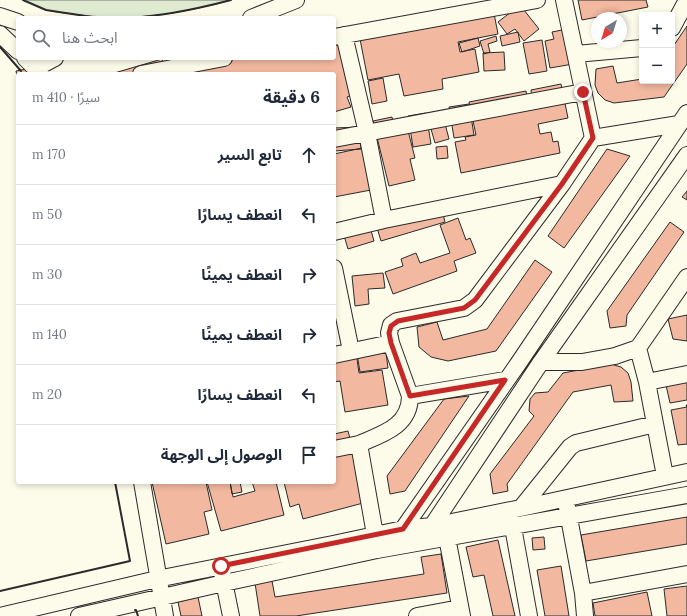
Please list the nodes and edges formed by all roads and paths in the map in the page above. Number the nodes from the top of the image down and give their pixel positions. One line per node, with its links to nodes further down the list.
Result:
1 (296, 0): 7 (street)
2 (537, 0): 5 (street)
3 (564, 0): 14 (street)
4 (686, 0): 9 (street)
5 (482, 5): 11 (street)
6 (0, 16): 8 (street)
7 (256, 16)
8 (16, 21)
9 (675, 22)
10 (0, 34): 13 (street)
11 (339, 36): 21 (street)
12 (639, 48): 14 (street)
13 (16, 49)
14 (576, 54): 19 (street)
15 (50, 60): 17 (street)
16 (214, 60): 18 (street)
17 (34, 67)
18 (151, 72)
19 (583, 92): 21 (street); 22 (street)
20 (683, 118): 22 (street); 35 (street)
21 (366, 132): 23 (street); 26 (street)
22 (593, 138): 25 (street)
23 (336, 139)
24 (687, 155): 36 (street)
25 (562, 184): 26 (street); 31 (street)
26 (384, 220): 27 (street)
27 (336, 232)
28 (687, 277): 30 (street)
29 (336, 278): 33 (street)
30 (681, 293): 32 (street)
31 (391, 343): 33 (street); 40 (street)
32 (638, 348): 36 (street); 39 (street)
33 (351, 351): 34 (street)
34 (336, 355)
35 (518, 364): 36 (street); 38 (street)
36 (537, 369): 52 (street)
37 (687, 374): 39 (street)
38 (505, 380): 40 (street); 51 (street)
39 (647, 382): 41 (street)
40 (410, 396): 42 (street)
41 (655, 424): 45 (street); 49 (street)
42 (359, 444): 43 (street); 53 (street)
43 (336, 449)
44 (687, 472): 45 (street)
45 (665, 476): 48 (street)
46 (147, 484): 56 (street)
47 (687, 495): 50 (street)
48 (565, 499): 49 (street); 50 (street)
49 (515, 515): 50 (street); 52 (street); 66 (street)
50 (568, 517): 58 (street)
51 (403, 529): 52 (street); 53 (street)
52 (441, 529): 53 (street); 60 (street)
53 (376, 543): 54 (street); 57 (street)
54 (221, 566): 56 (street); 57 (street)
55 (687, 574): 58 (street)
56 (158, 579): 59 (street); 61 (street)
57 (224, 583): 59 (street); 64 (street)
58 (583, 593): 67 (street)
59 (162, 597): 62 (street); 63 (street)
60 (461, 612): 65 (street)
61 (0, 616)
62 (79, 616)
63 (165, 616)
64 (230, 616)
65 (417, 616)
66 (529, 616)
67 (585, 616)

